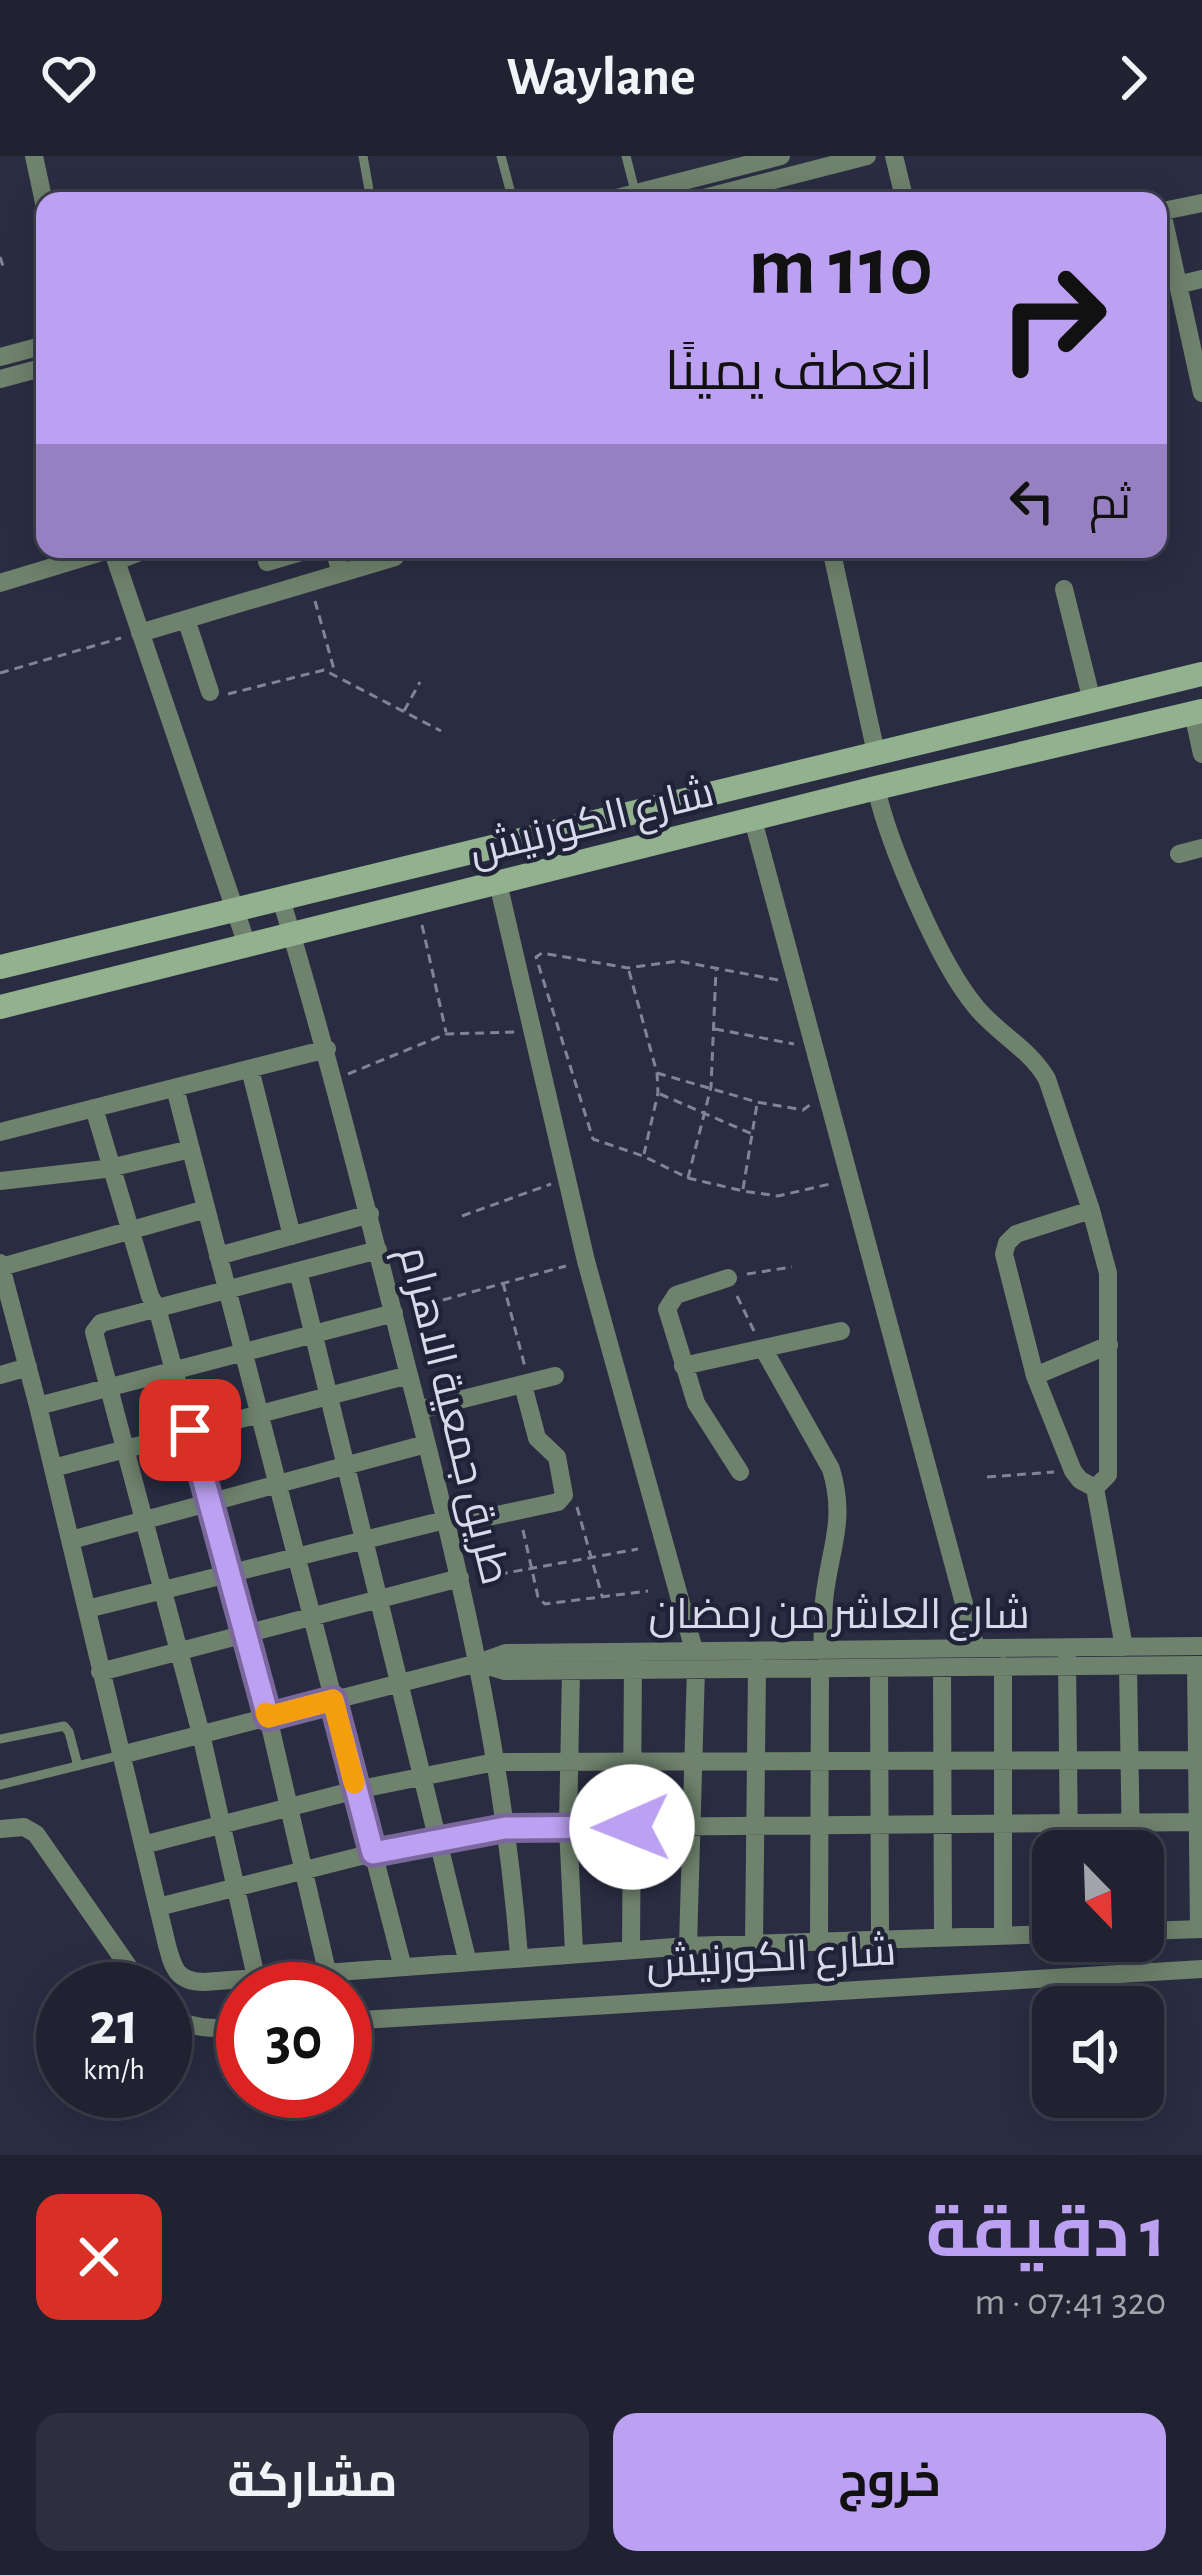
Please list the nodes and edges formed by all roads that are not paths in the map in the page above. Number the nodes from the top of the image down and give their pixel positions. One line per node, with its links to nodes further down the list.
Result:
1 (34, 156): 9 (street)
2 (364, 156): 10 (lane)
3 (501, 156): 11 (lane)
4 (626, 156): 12 (lane)
5 (781, 156): 8 (street)
6 (867, 156): 15 (street)
7 (893, 156): 16 (street)
8 (738, 161): 13 (street); 14 (street)
9 (42, 192)
10 (370, 192)
11 (511, 192)
12 (636, 192)
13 (639, 192)
14 (747, 192)
15 (754, 192)
16 (902, 192)
17 (1202, 203): 18 (street)
18 (1167, 210)
19 (1167, 242): 21 (street)
20 (1202, 280): 21 (street)
21 (1177, 285): 26 (street)
22 (36, 348): 23 (street)
23 (0, 357)
24 (36, 369): 25 (street)
25 (0, 379)
26 (1202, 393)
27 (102, 558): 35 (street)
28 (115, 558): 38 (street)
29 (281, 558): 33 (street)
30 (337, 558): 34 (street)
31 (392, 558): 34 (street)
32 (833, 558): 44 (street)
33 (267, 562)
34 (341, 573): 37 (street)
35 (0, 584)
36 (1064, 589): 41 (street)
37 (186, 619): 38 (street); 40 (street)
38 (140, 633): 53 (street)
39 (1202, 674): 41 (main road, شارع الكورنيش)
40 (210, 692)
41 (1092, 701): 43 (main road, شارع الكورنيش)
42 (1197, 712): 45 (street); 46 (main road, شارع الكورنيش)
43 (916, 743): 44 (main road, شارع الكورنيش); 46 (main road)
44 (876, 752): 47 (main road); 52 (main road, شارع الكورنيش)
45 (1202, 754)
46 (924, 776): 47 (main road, شارع الكورنيش)
47 (876, 788): 48 (main road, شارع الكورنيش); 67 (street)
48 (754, 820): 51 (main road, شارع الكورنيش); 119 (street)
49 (1202, 848): 50 (street)
50 (1179, 854)
51 (498, 883): 54 (main road, شارع الكورنيش); 123 (street)
52 (281, 899): 53 (main road, شارع الكورنيش); 54 (street, طريق جمعية الاهرام)
53 (235, 911): 55 (street); 56 (main road, شارع الكورنيش)
54 (292, 934): 55 (main road, شارع الكورنيش); 58 (street, طريق جمعية الاهرام)
55 (247, 945): 57 (main road, شارع الكورنيش)
56 (0, 968)
57 (0, 1007)
58 (328, 1049): 59 (street); 68 (street, طريق جمعية الاهرام)
59 (250, 1069): 60 (street); 70 (street)
60 (175, 1088): 61 (street); 63 (street)
61 (94, 1108): 62 (street); 64 (street)
62 (0, 1132)
63 (191, 1149): 64 (street); 66 (street)
64 (112, 1168): 65 (street); 69 (street)
65 (0, 1181)
66 (206, 1209): 69 (street); 72 (street)
67 (1091, 1210): 81 (street); 90 (street)
68 (370, 1214): 70 (street); 71 (street, طريق جمعية الاهرام)
69 (130, 1230): 73 (street); 77 (street)
70 (292, 1236): 72 (street)
71 (379, 1250): 74 (street); 78 (street, طريق جمعية الاهرام)
72 (218, 1256): 76 (street)
73 (1, 1265): 85 (street)
74 (298, 1271): 76 (street); 80 (street)
75 (728, 1278): 84 (street)
76 (227, 1289): 77 (street); 83 (street)
77 (158, 1308): 86 (street); 92 (street)
78 (394, 1313): 80 (street); 88 (street, طريق جمعية الاهرام)
79 (842, 1331): 82 (street)
80 (314, 1334): 83 (street); 93 (street)
81 (1108, 1345): 90 (street); 104 (street)
82 (764, 1350): 84 (street); 124 (street)
83 (244, 1353): 86 (street); 96 (street)
84 (683, 1366): 102 (street)
85 (28, 1367): 87 (street); 94 (street)
86 (174, 1371): 92 (street); 97 (street)
87 (0, 1375)
88 (409, 1375): 93 (street); 95 (street, طريق جمعية الاهرام)
89 (555, 1376): 91 (street)
90 (1035, 1376): 104 (street)
91 (526, 1384): 95 (street); 108 (street)
92 (107, 1388): 94 (street); 99 (street)
93 (328, 1395): 96 (street); 100 (street)
94 (38, 1406): 101 (street)
95 (419, 1410): 98 (street, طريق جمعية الاهرام)
96 (259, 1412): 97 (street); 103 (street)
97 (190, 1430): 99 (street); 105 (street)
98 (426, 1444): 100 (street); 107 (street, طريق جمعية الاهرام)
99 (124, 1447): 101 (street); 106 (street)
100 (346, 1466): 103 (street); 110 (street)
101 (53, 1468): 109 (street)
102 (740, 1472)
103 (278, 1484): 105 (street); 111 (street)
104 (1095, 1488): 121 (street)
105 (210, 1502): 106 (street); 112 (street)
106 (143, 1520): 109 (street); 114 (street)
107 (445, 1520): 110 (street); 113 (street, طريق جمعية الاهرام)
108 (474, 1520)
109 (71, 1540): 116 (street)
110 (365, 1540): 111 (street); 115 (street)
111 (297, 1557): 112 (street); 117 (street)
112 (229, 1574): 114 (street); 118 (street)
113 (460, 1578): 115 (street); 127 (street, طريق جمعية الاهرام)
114 (162, 1591): 116 (street); 120 (street)
115 (380, 1597): 117 (street); 134 (street)
116 (86, 1609): 133 (street)
117 (313, 1615): 118 (street); 135 (street)
118 (245, 1633): 120 (street); 136 (street)
119 (976, 1648): 122 (street, شارع العاشر من رمضان); 124 (street, شارع العاشر من رمضان)
120 (178, 1651): 133 (street); 137 (street)
121 (1126, 1656): 122 (street, شارع العاشر من رمضان); 125 (street, شارع العاشر من رمضان); 140 (street)
122 (1066, 1657): 128 (street, شارع العاشر من رمضان); 146 (street)
123 (695, 1659): 124 (street, شارع العاشر من رمضان); 126 (street, شارع العاشر من رمضان); 129 (street, شارع العاشر من رمضان); 150 (street)
124 (821, 1659): 129 (street, شارع العاشر من رمضان); 131 (street, شارع العاشر من رمضان); 142 (street)
125 (1200, 1659): 141 (street)
126 (633, 1660): 127 (street, شارع العاشر من رمضان); 132 (street, شارع العاشر من رمضان); 149 (street)
127 (478, 1664): 132 (street, شارع العاشر من رمضان); 134 (street, شارع العاشر من رمضان); 147 (street, طريق جمعية الاهرام)
128 (1003, 1666): 130 (street, شارع العاشر من رمضان); 145 (street)
129 (757, 1667): 151 (street)
130 (942, 1667): 131 (street, شارع العاشر من رمضان); 144 (street)
131 (879, 1668): 143 (street)
132 (571, 1670): 148 (street)
133 (100, 1672): 139 (street)
134 (399, 1683): 135 (street, شارع العاشر من رمضان); 153 (street)
135 (333, 1700): 136 (street, شارع العاشر من رمضان); 155 (street)
136 (268, 1717): 137 (street, شارع العاشر من رمضان); 156 (street)
137 (201, 1734): 139 (street, شارع العاشر من رمضان); 160 (street)
138 (0, 1739): 152 (lane)
139 (122, 1754): 152 (lane); 174 (street)
140 (1130, 1760): 141 (street); 146 (street); 157 (street)
141 (1199, 1760): 158 (street)
142 (820, 1761): 143 (street); 151 (street); 163 (street)
143 (879, 1761): 144 (street); 164 (street)
144 (942, 1761): 145 (street); 161 (street)
145 (1003, 1761): 146 (street); 162 (street)
146 (1068, 1761): 159 (street)
147 (495, 1762): 148 (street); 153 (street); 169 (street, طريق جمعية الاهرام)
148 (569, 1762): 149 (street); 167 (street)
149 (632, 1762): 150 (street); 168 (street)
150 (693, 1762): 151 (street); 165 (street)
151 (756, 1762): 166 (street)
152 (78, 1766): 154 (lane)
153 (422, 1776): 155 (street); 173 (street)
154 (0, 1785)
155 (356, 1790): 156 (street); 175 (street)
156 (289, 1807): 160 (street); 176 (street)
157 (1131, 1822): 158 (street); 159 (street); 172 (street)
158 (1200, 1822): 179 (street)
159 (1069, 1823): 162 (street); 171 (street)
160 (221, 1824): 174 (street); 177 (street)
161 (942, 1824): 162 (street); 164 (street); 183 (street)
162 (1003, 1824): 182 (street)
163 (819, 1825): 164 (street); 166 (street); 185 (street)
164 (880, 1825): 184 (street)
165 (692, 1826): 166 (street); 168 (street); 187 (street)
166 (755, 1826): 186 (street)
167 (568, 1827): 168 (street); 169 (street); 189 (street)
168 (632, 1827): 188 (street)
169 (505, 1828): 173 (street); 190 (street, طريق جمعية الاهرام)
170 (0, 1829): 192 (street)
171 (1069, 1830)
172 (1131, 1830)
173 (438, 1839): 175 (street); 191 (street)
174 (143, 1845): 178 (street)
175 (373, 1853): 176 (street); 195 (street)
176 (304, 1869): 177 (street); 194 (street)
177 (236, 1885): 178 (street); 193 (street)
178 (158, 1907): 198 (street)
179 (1201, 1929): 180 (street)
180 (1164, 1930)
181 (1032, 1935): 182 (street)
182 (1003, 1936): 183 (street)
183 (943, 1937): 184 (street)
184 (880, 1939): 185 (street)
185 (819, 1940): 186 (street)
186 (754, 1942): 187 (street)
187 (688, 1946): 188 (street)
188 (632, 1949): 189 (street)
189 (574, 1952): 190 (street)
190 (519, 1956): 191 (street)
191 (467, 1959): 195 (street)
192 (125, 1962)
193 (253, 1962)
194 (325, 1962)
195 (402, 1964): 196 (street)
196 (372, 1967)
197 (1202, 1969): 199 (street, شارع الكورنيش)
198 (216, 1980)
199 (372, 2018)

